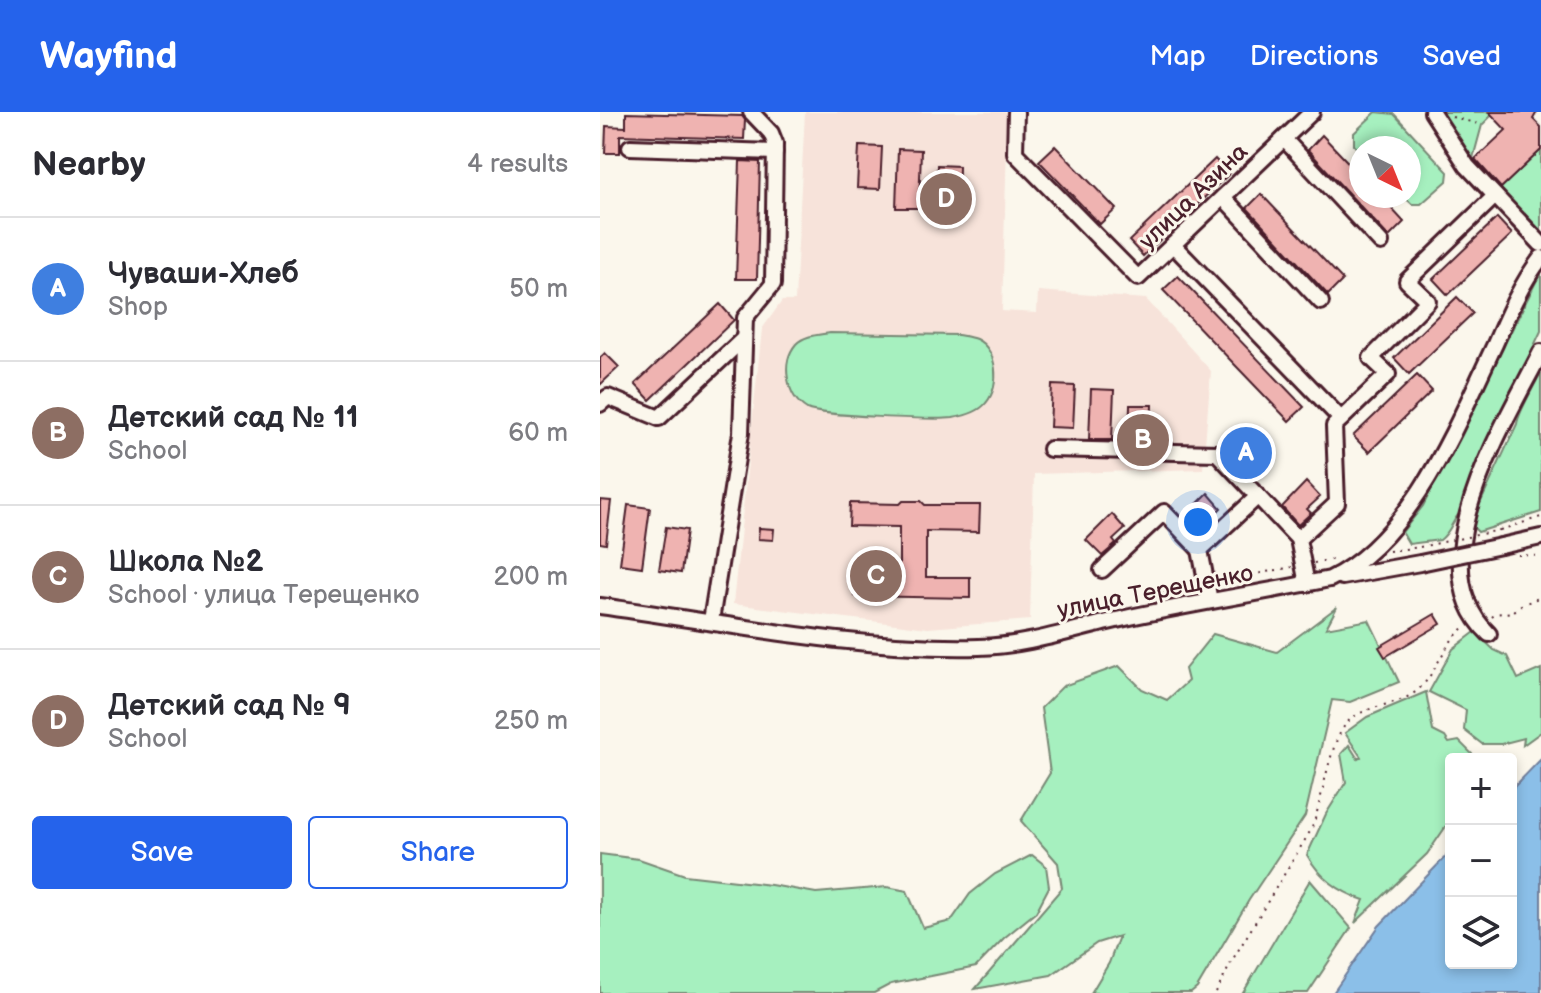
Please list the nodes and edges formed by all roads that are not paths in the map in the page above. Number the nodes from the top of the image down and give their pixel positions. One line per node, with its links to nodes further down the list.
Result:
1 (751, 112): 7 (street)
2 (1016, 112): 12 (street, улица Азина)
3 (1312, 112): 5 (street, улица Азина)
4 (1439, 114): 8 (street)
5 (1284, 139): 9 (street, улица Азина); 10 (street)
6 (630, 147): 7 (street)
7 (775, 152): 15 (street)
8 (1495, 196): 11 (street); 18 (street)
9 (1223, 197): 12 (street, улица Азина); 14 (street)
10 (1381, 243)
11 (1541, 244)
12 (1173, 245): 18 (street)
13 (1541, 258): 25 (street, улица Терещенко)
14 (1321, 302)
15 (743, 339): 17 (street); 29 (street)
16 (1541, 352): 30 (street)
17 (600, 404)
18 (1341, 419): 22 (street)
19 (1050, 449): 20 (street)
20 (1258, 496): 22 (street); 23 (street)
21 (1541, 537): 25 (street, bridge)
22 (1298, 539): 26 (street)
23 (1200, 550): 24 (street); 27 (street)
24 (1102, 570)
25 (1330, 579): 26 (street, улица Терещенко)
26 (1307, 584): 27 (street, улица Терещенко)
27 (1210, 601): 29 (street, улица Терещенко)
28 (600, 606): 29 (street, улица Терещенко)
29 (711, 621)
30 (1481, 627)

